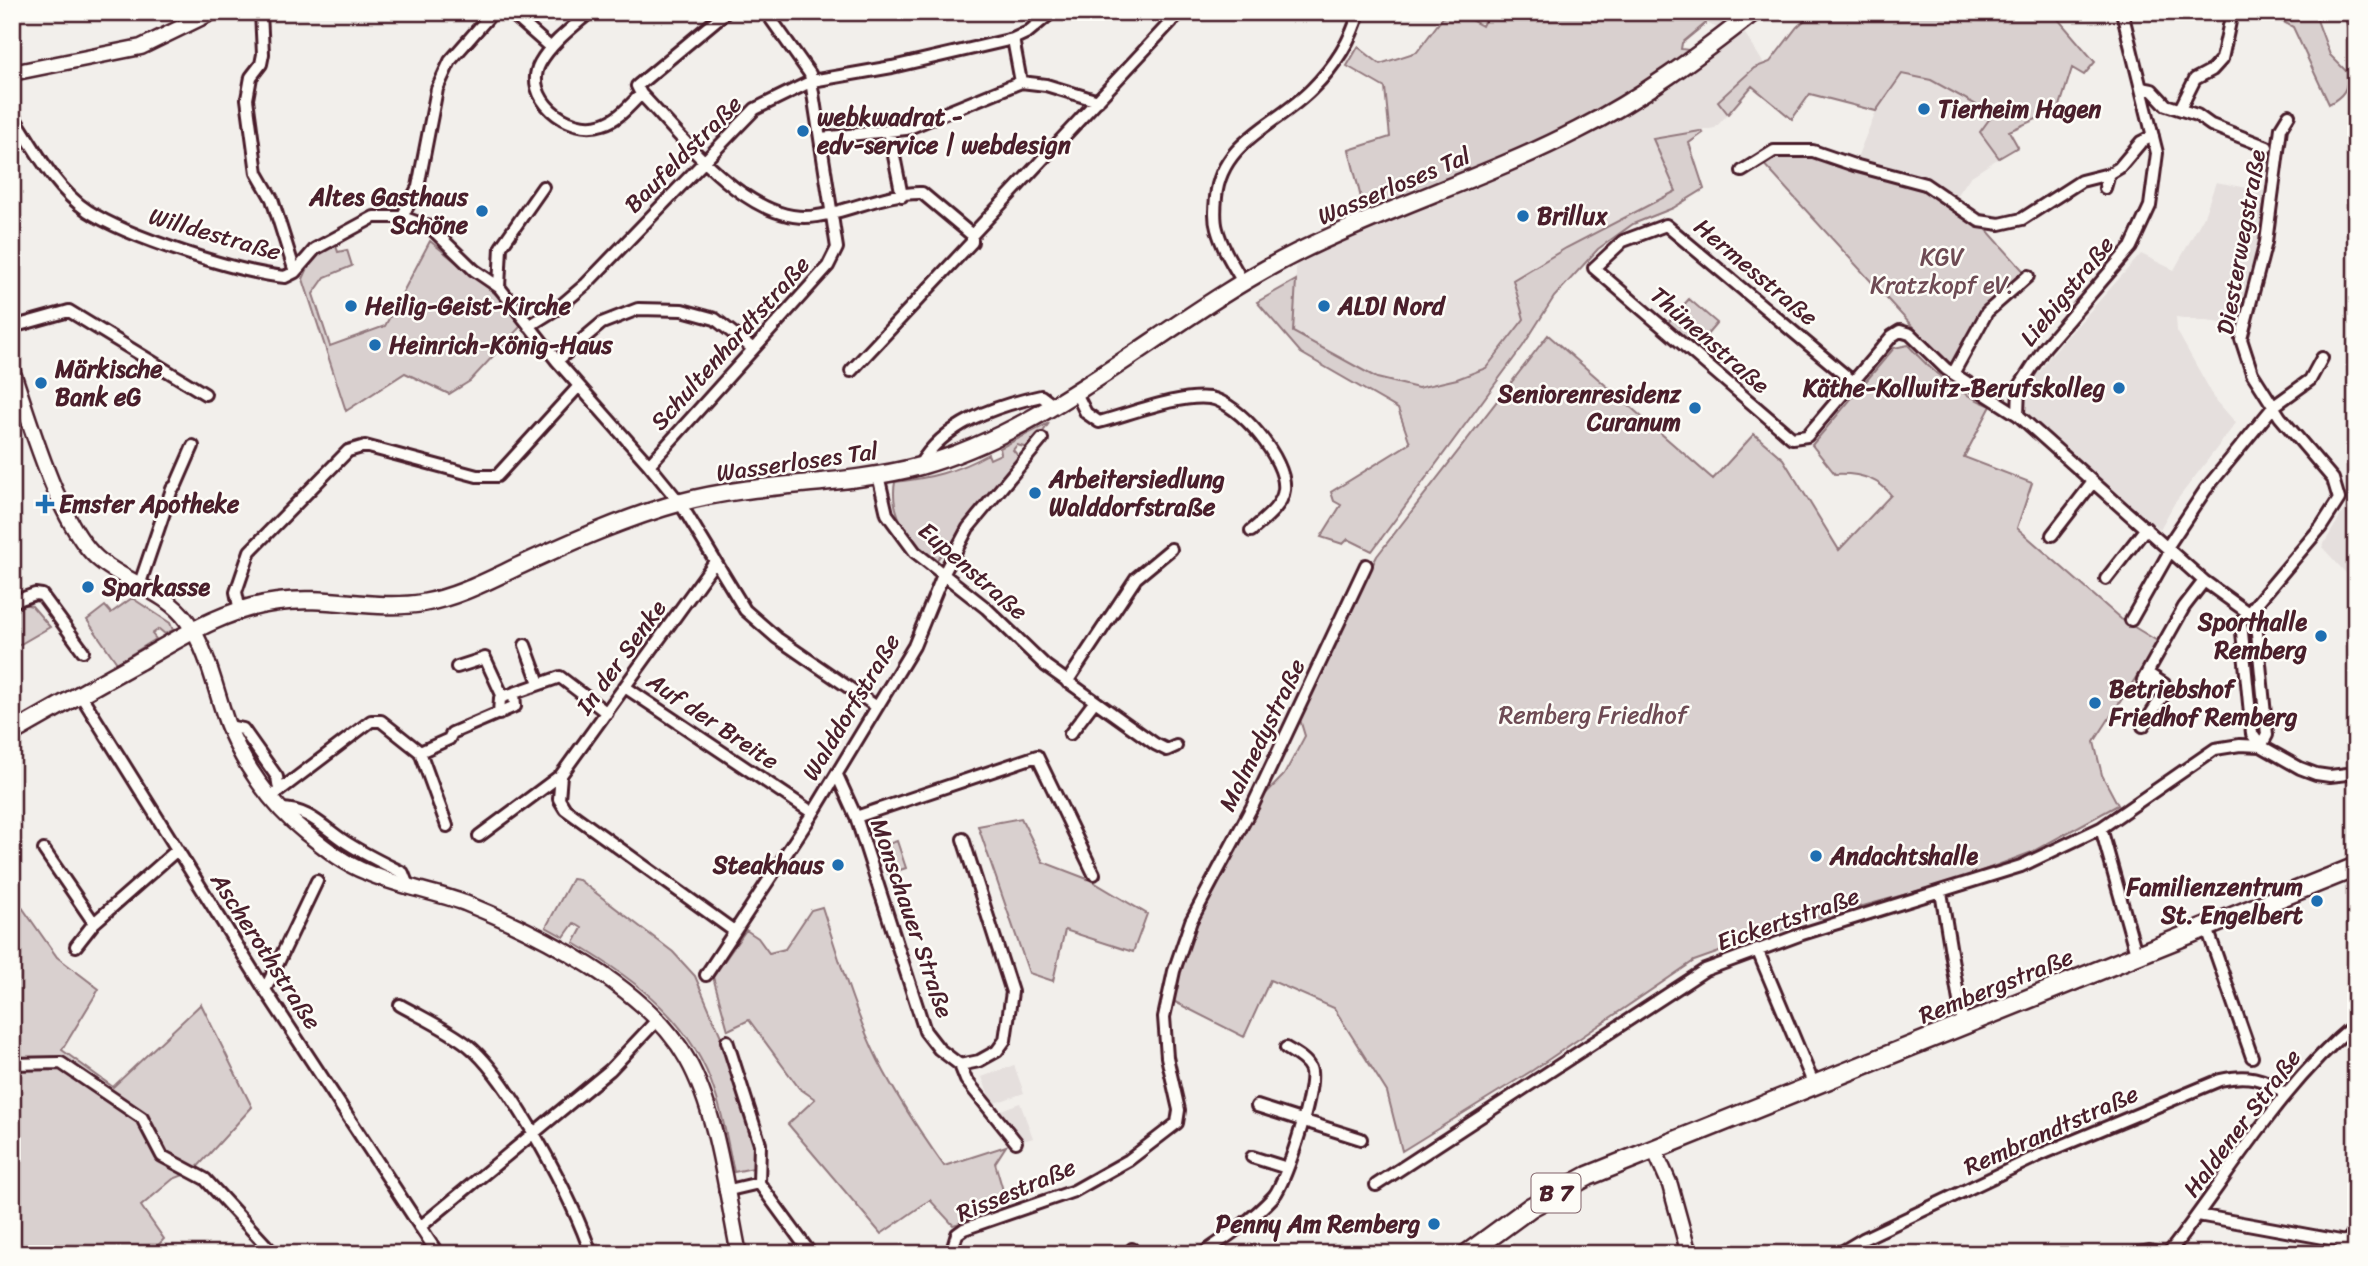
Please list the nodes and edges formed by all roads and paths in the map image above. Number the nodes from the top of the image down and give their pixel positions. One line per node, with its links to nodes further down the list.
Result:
1 (213, 12): 18 (street)
2 (261, 12): 41 (street)
3 (493, 12): 38 (street)
4 (510, 12): 17 (street)
5 (590, 12): 17 (street)
6 (726, 12): 22 (street)
7 (766, 12): 19 (street, Schultenhardtstraße)
8 (1052, 12): 16 (street, Baufeldstraße)
9 (1180, 12): 23 (street)
10 (1359, 12): 43 (street)
11 (1754, 12): 43 (main road, Wasserloses Tal)
12 (2122, 12): 21 (street, Liebigstraße)
13 (2232, 12): 24 (street)
14 (2351, 12): 15 (street)
15 (2356, 30)
16 (1013, 39): 19 (street, Baufeldstraße); 20 (street)
17 (551, 48): 22 (street)
18 (12, 73)
19 (812, 81): 29 (street, Schultenhardtstraße); 31 (street, Baufeldstraße)
20 (1021, 82): 23 (street); 27 (street)
21 (2142, 88): 24 (street, Diesterwegstraße); 28 (street, Liebigstraße)
22 (641, 94): 31 (street)
23 (1098, 101): 39 (street)
24 (2179, 109): 30 (street, Diesterwegstraße)
25 (12, 114): 41 (street, Willdestraße)
26 (2289, 115): 58 (street, Diesterwegstraße)
27 (890, 131): 29 (street); 36 (street)
28 (2153, 136): 33 (street); 59 (street, Liebigstraße)
29 (821, 138): 37 (street, Schultenhardtstraße)
30 (2267, 147)
31 (704, 159): 37 (street); 45 (street, Baufeldstraße)
32 (1742, 171): 33 (street)
33 (2109, 174): 35 (street)
34 (543, 187): 44 (street)
35 (2105, 188)
36 (902, 196): 37 (street); 39 (street)
37 (834, 212): 47 (street, Schultenhardtstraße)
38 (402, 217): 41 (street, Willdestraße); 44 (street, Willdestraße)
39 (972, 235): 51 (street)
40 (1594, 268): 53 (street, Hermesstraße); 53 (street, Thünenstraße)
41 (295, 271)
42 (2028, 276): 52 (street)
43 (1243, 282): 55 (main road, Wasserloses Tal)
44 (499, 287): 45 (street, Willdestraße)
45 (529, 326): 49 (street, Willdestraße)
46 (12, 327): 56 (street)
47 (752, 348): 49 (street); 64 (street, Schultenhardtstraße)
48 (2322, 358): 58 (street)
49 (557, 361): 54 (street, Willdestraße)
50 (12, 370): 79 (street)
51 (851, 371)
52 (1954, 372): 53 (street, Thünenstraße); 59 (street, Thünenstraße)
53 (1852, 382)
54 (579, 386): 64 (street, Willdestraße); 81 (street)
55 (1075, 391): 57 (main road, Wasserloses Tal); 70 (street)
56 (205, 394)
57 (1053, 404): 65 (main road, Wasserloses Tal); 65 (street)
58 (2274, 406): 72 (street); 82 (street, Diesterwegstraße)
59 (2018, 415): 67 (street)
60 (1042, 439): 63 (street, Walddorfstraße)
61 (193, 446): 79 (street)
62 (1016, 450): 63 (street)
63 (1027, 458): 76 (street, Walddorfstraße)
64 (649, 465): 68 (street, Willdestraße)
65 (919, 466): 66 (main road, Wasserloses Tal)
66 (878, 475): 68 (main road, Wasserloses Tal); 76 (street, Eupenstraße)
67 (2093, 482): 69 (street); 71 (street)
68 (680, 503): 74 (street, Willdestraße); 81 (main road, Wasserloses Tal)
69 (2146, 528): 72 (street); 77 (street)
70 (1251, 531)
71 (2052, 535)
72 (2169, 548): 78 (street); 83 (street)
73 (1171, 550): 88 (street)
74 (714, 563): 90 (street, In der Senke); 94 (street, Willdestraße)
75 (1366, 565): 118 (street, Malmedystraße)
76 (943, 575): 88 (street, Eupenstraße); 94 (street, Walddorfstraße)
77 (2106, 579)
78 (2204, 580): 82 (street); 96 (street)
79 (139, 586): 84 (street)
80 (12, 602): 86 (street)
81 (240, 611): 84 (main road, Wasserloses Tal)
82 (2247, 612): 100 (street)
83 (2131, 621)
84 (193, 631): 91 (main road, Wasserloses Tal); 105 (street)
85 (525, 645): 89 (street)
86 (83, 651)
87 (457, 667): 92 (street)
88 (1067, 682): 93 (street, Eupenstraße)
89 (539, 683): 92 (street); 95 (street)
90 (625, 687): 95 (street, In der Senke); 106 (street, Auf der Breite)
91 (80, 694): 97 (main road, Wasserloses Tal); 113 (street, Ascherothstraße)
92 (509, 695): 101 (street)
93 (1095, 701): 98 (street); 99 (street, Eupenstraße)
94 (877, 707): 104 (street, Walddorfstraße)
95 (607, 713): 103 (street, In der Senke)
96 (2143, 726)
97 (12, 733)
98 (1070, 734)
99 (1176, 746)
100 (2260, 746): 102 (street); 109 (street, Eickertstraße)
101 (420, 752): 105 (street); 108 (street)
102 (2356, 773)
103 (561, 775): 110 (street, In der Senke); 121 (street)
104 (837, 775): 106 (street, Walddorfstraße); 107 (street, Monschauer Straße)
105 (275, 793): 128 (street)
106 (813, 813): 121 (street, Walddorfstraße)
107 (856, 817): 115 (street); 135 (street, Monschauer Straße)
108 (447, 826)
109 (2101, 828): 117 (street, Eickertstraße); 124 (street)
110 (479, 835)
111 (963, 839): 135 (street)
112 (44, 850): 119 (street)
113 (177, 850): 119 (street); 126 (street, Ascherothstraße)
114 (2356, 867): 120 (main road, Rembergstraße / B 7)
115 (1094, 874)
116 (317, 881): 126 (street)
117 (1941, 892): 123 (street, Eickertstraße); 130 (street)
118 (1191, 921): 157 (street, Rissestraße)
119 (94, 923): 122 (street)
120 (2207, 928): 124 (main road, Rembergstraße / B 7); 133 (street)
121 (734, 932): 125 (street, Walddorfstraße)
122 (76, 946)
123 (1758, 949): 136 (street); 147 (street, Eickertstraße)
124 (2137, 957): 130 (main road, Rembergstraße / B 7)
125 (706, 975)
126 (265, 990): 150 (street, Ascherothstraße)
127 (400, 1005): 140 (street)
128 (657, 1019): 140 (street); 148 (street)
129 (2356, 1023): 137 (street, Haldener Straße)
130 (1963, 1025): 136 (main road, Rembergstraße / B 7)
131 (727, 1041): 146 (street)
132 (1286, 1048): 139 (street)
133 (2252, 1057)
134 (12, 1064): 152 (street)
135 (960, 1065): 142 (street, Monschauer Straße)
136 (1814, 1085): 143 (main road, Rembergstraße / B 7)
137 (2285, 1094): 149 (street, Haldener Straße); 161 (street, Rembrandtstraße)
138 (1257, 1106): 139 (street)
139 (1302, 1120): 141 (street); 145 (street)
140 (533, 1133): 150 (street); 154 (street)
141 (1361, 1139)
142 (1016, 1142)
143 (1654, 1149): 159 (main road, B 7); 160 (street)
144 (1252, 1157): 145 (street)
145 (1287, 1168): 158 (street)
146 (759, 1183): 148 (street); 156 (street)
147 (1376, 1185)
148 (725, 1191): 155 (street)
149 (2199, 1215): 151 (street); 164 (street, Haldener Straße)
150 (420, 1227): 153 (street, Ascherothstraße)
151 (2353, 1235): 165 (street)
152 (274, 1254)
153 (438, 1254)
154 (591, 1254)
155 (739, 1254)
156 (811, 1254)
157 (951, 1254)
158 (1202, 1254)
159 (1467, 1254)
160 (1689, 1254)
161 (1839, 1254)
162 (2133, 1254): 163 (street)
163 (2159, 1254)
164 (2168, 1254)
165 (2337, 1254)

